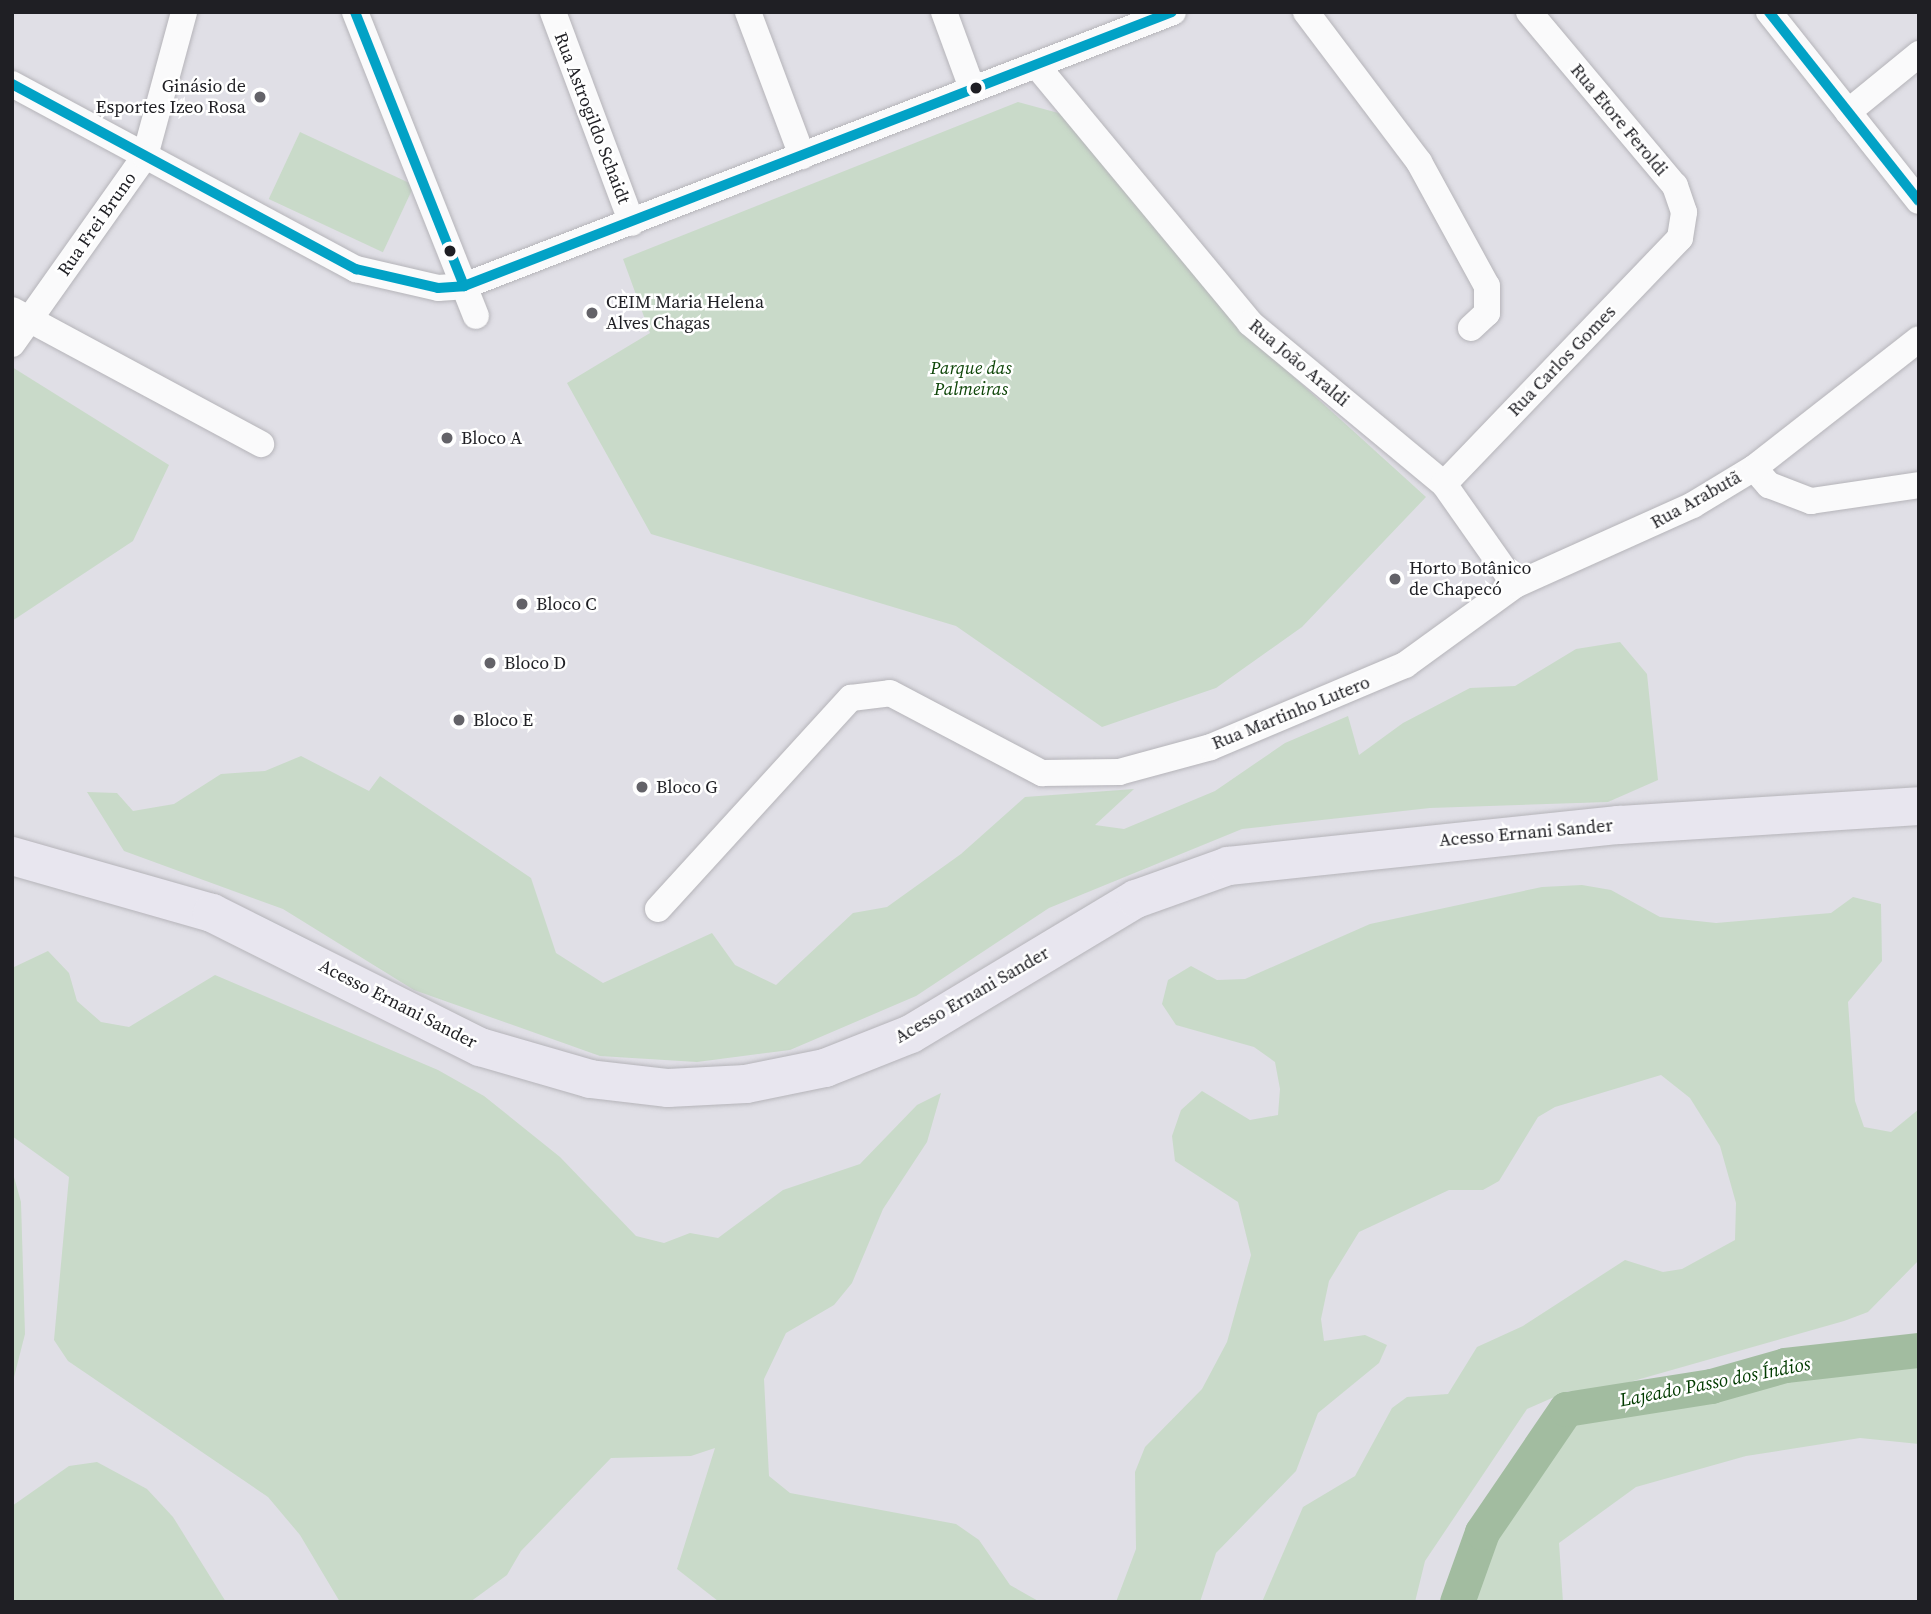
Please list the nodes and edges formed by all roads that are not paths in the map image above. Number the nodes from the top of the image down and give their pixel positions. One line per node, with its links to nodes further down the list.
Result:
1 (184, 12): 16 (street, Rua Frei Bruno)
2 (355, 12): 21 (street)
3 (553, 12): 19 (street, Rua Astrogildo Schaidt)
4 (748, 12): 17 (street)
5 (944, 12): 14 (street)
6 (1173, 12): 10 (street)
7 (1306, 12): 24 (street)
8 (1529, 12): 20 (street, Rua Etore Feroldi)
9 (1769, 12): 15 (street)
10 (1144, 17): 12 (street)
11 (1919, 54): 15 (street)
12 (1037, 66): 14 (street); 29 (street, Rua João Araldi)
13 (12, 84): 16 (street)
14 (972, 88): 17 (street)
15 (1849, 112): 18 (street)
16 (145, 156): 21 (street); 22 (street, Rua Frei Bruno)
17 (802, 156): 19 (street)
18 (1919, 201)
19 (632, 223): 21 (street)
20 (1680, 238): 29 (street, Rua Carlos Gomes)
21 (444, 295): 23 (street)
22 (21, 315): 26 (street, Rua Frei Bruno); 27 (street)
23 (476, 316)
24 (1471, 328)
25 (1919, 339): 28 (street)
26 (12, 344)
27 (261, 444)
28 (1754, 468): 30 (street, Rua Arabutã); 31 (street, Rua Arabutã)
29 (1444, 484): 31 (street, Rua João Araldi)
30 (1919, 485)
31 (1515, 585): 34 (street, Rua Martinho Lutero)
32 (1919, 806): 33 (highway, Acesso Ernani Sander)
33 (12, 856)
34 (658, 909)

